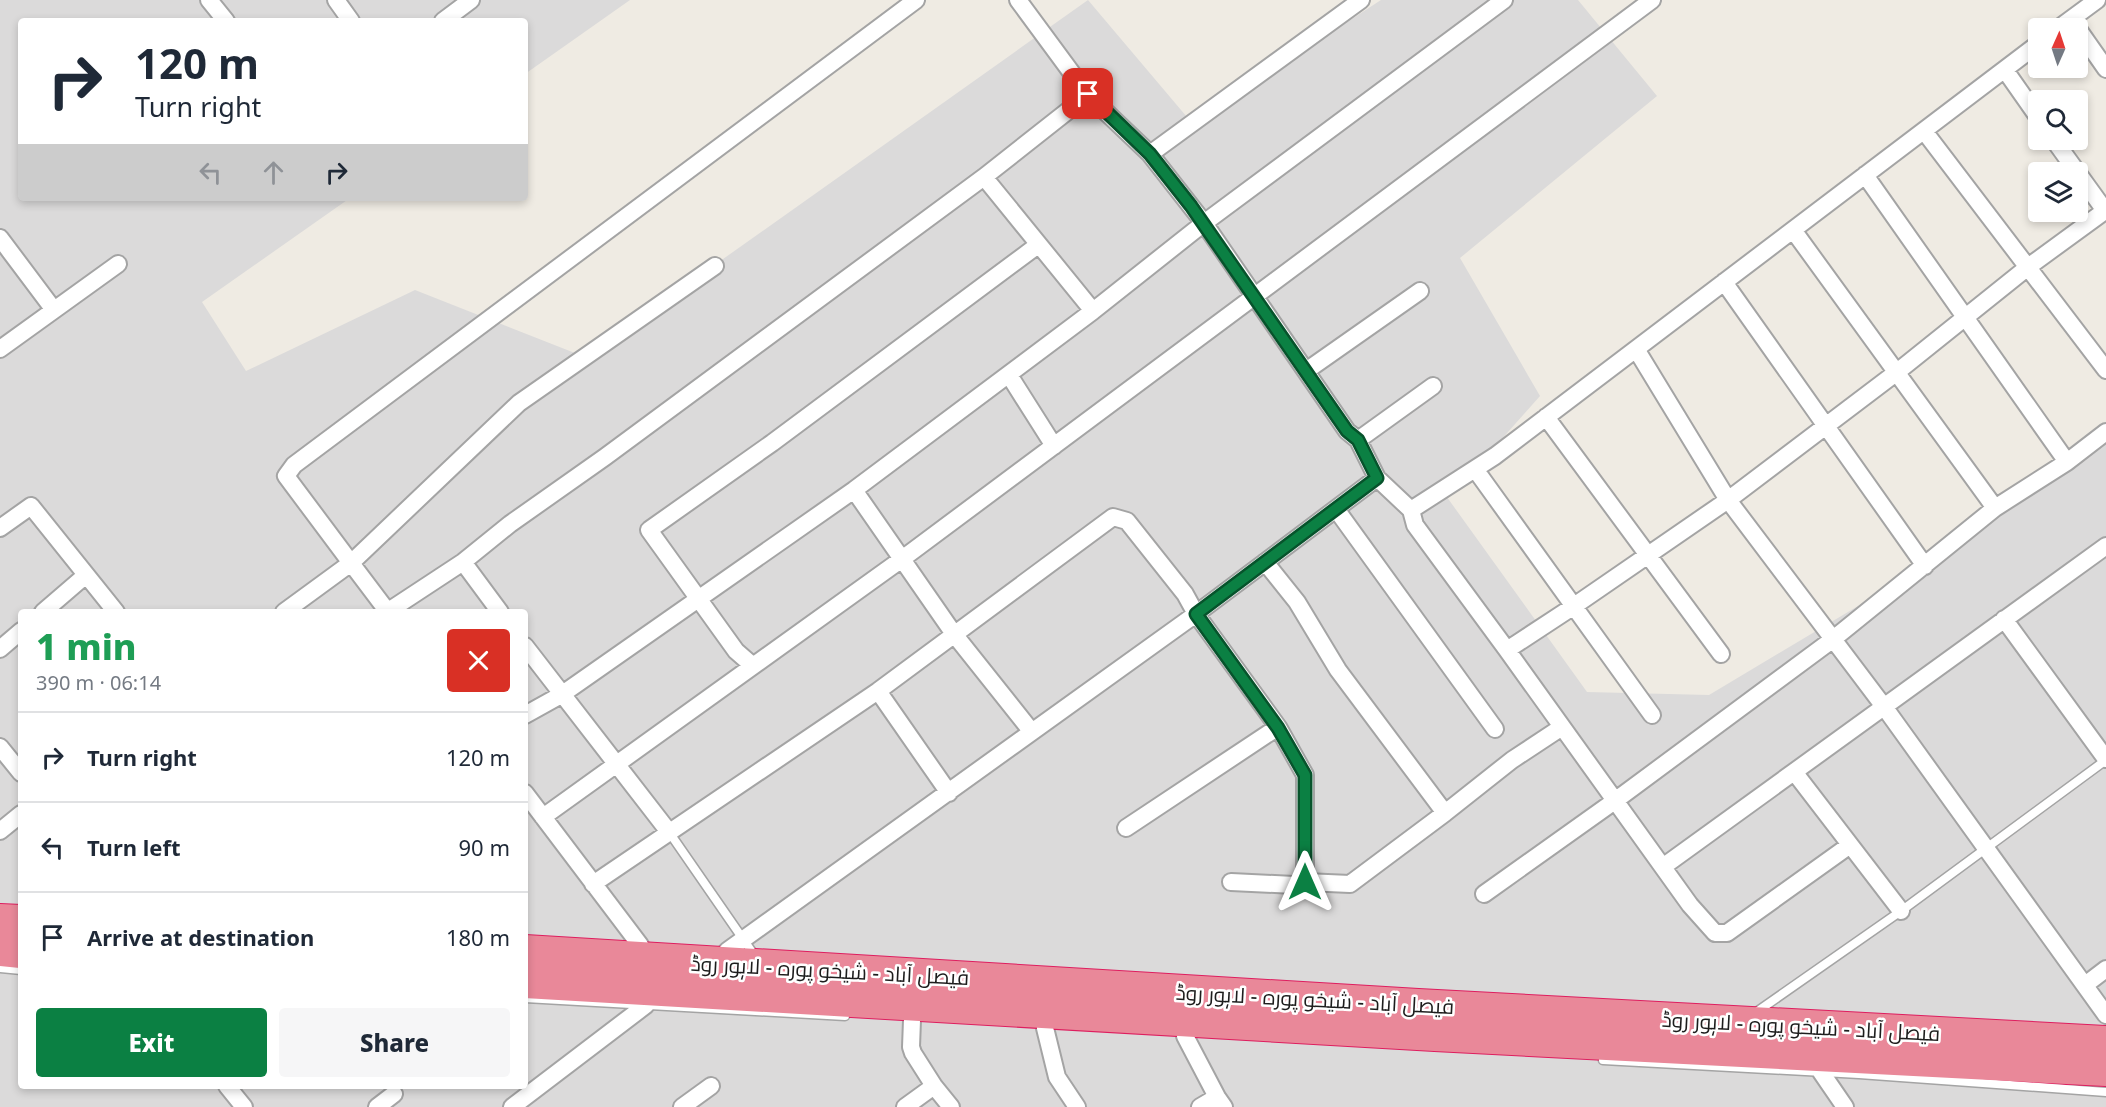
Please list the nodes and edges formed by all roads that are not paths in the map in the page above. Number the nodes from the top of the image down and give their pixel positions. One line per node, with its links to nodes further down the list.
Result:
1 (209, 0): 10 (street)
2 (336, 0): 11 (street)
3 (916, 0): 65 (street)
4 (1018, 0): 18 (street)
5 (1361, 0): 22 (street)
6 (1504, 0): 26 (street)
7 (1652, 0): 35 (street)
8 (2097, 0): 13 (street)
9 (460, 3): 12 (street)
10 (224, 18)
11 (349, 18)
12 (446, 18)
13 (2079, 18)
14 (2088, 47): 16 (street)
15 (2028, 52): 17 (street)
16 (2106, 69)
17 (2005, 70): 19 (street); 20 (street)
18 (1088, 94): 22 (street); 24 (street)
19 (2028, 103)
20 (1924, 131): 23 (street); 32 (street)
21 (2061, 150): 25 (street)
22 (1150, 154): 26 (street)
23 (1865, 175): 27 (street); 38 (street)
24 (984, 177): 29 (street); 63 (street)
25 (2106, 211): 32 (street)
26 (1204, 223): 35 (street); 37 (street)
27 (1793, 230): 33 (street); 43 (street)
28 (0, 238): 36 (street)
29 (1038, 245): 37 (street); 68 (street)
30 (118, 264): 36 (street)
31 (715, 266): 65 (street)
32 (2028, 267): 38 (street); 41 (street)
33 (1724, 282): 40 (street); 47 (street)
34 (1420, 291): 42 (street)
35 (1255, 298): 42 (street); 50 (street)
36 (54, 310): 39 (street)
37 (1093, 311): 44 (street)
38 (1965, 316): 43 (street); 51 (street)
39 (0, 349)
40 (1636, 349): 46 (street); 55 (street)
41 (2106, 370)
42 (1306, 371): 49 (street)
43 (1897, 372): 47 (street); 56 (street)
44 (1009, 375): 50 (street); 54 (street)
45 (1433, 386): 49 (street)
46 (1546, 417): 52 (street); 61 (street)
47 (1826, 426): 55 (street); 66 (street)
48 (2106, 432): 51 (street)
49 (1358, 440): 53 (street)
50 (1054, 446): 62 (street)
51 (2067, 462): 56 (street)
52 (1475, 469): 58 (street); 69 (street)
53 (1377, 478): 57 (street); 58 (street)
54 (854, 490): 62 (street); 68 (street)
55 (1728, 500): 61 (street); 80 (street)
56 (1995, 508): 66 (street)
57 (1336, 510): 64 (street); 93 (street)
58 (1411, 510): 83 (street)
59 (0, 528): 67 (street)
60 (2105, 550): 77 (street)
61 (1647, 554): 69 (street); 84 (street)
62 (902, 559): 79 (street); 85 (street)
63 (463, 562): 74 (street); 75 (street)
64 (1265, 562): 76 (street); 103 (street)
65 (351, 563): 72 (street); 73 (street)
66 (1924, 566): 80 (street)
67 (86, 575): 70 (street); 71 (street)
68 (699, 597): 85 (street); 87 (street)
69 (1574, 606): 83 (street); 90 (street)
70 (46, 609)
71 (114, 609)
72 (288, 609)
73 (386, 609)
74 (392, 609)
75 (498, 609)
76 (1196, 614): 79 (street); 92 (street); 94 (street)
77 (2004, 620): 88 (street); 96 (street)
78 (18, 634): 81 (street)
79 (954, 634): 86 (street); 94 (street)
80 (1832, 640): 88 (street); 102 (street)
81 (0, 649)
82 (528, 650): 87 (street)
83 (1507, 650): 91 (street)
84 (1721, 654)
85 (752, 665): 97 (street)
86 (878, 691): 100 (street); 108 (street)
87 (561, 695): 89 (street); 97 (street)
88 (1885, 708): 99 (street); 110 (street)
89 (528, 713)
90 (1652, 715)
91 (1562, 727): 102 (street); 103 (street)
92 (1278, 728): 106 (street); 113 (street)
93 (1495, 729)
94 (1032, 732): 100 (street)
95 (0, 747): 98 (street)
96 (2106, 760): 110 (lane)
97 (618, 765): 105 (street); 108 (street)
98 (18, 769)
99 (1795, 772): 109 (street); 111 (street)
100 (949, 793): 120 (street)
101 (528, 797): 105 (street)
102 (1616, 800): 111 (street); 115 (street)
103 (1446, 813): 113 (street)
104 (18, 816): 107 (street)
105 (543, 817): 114 (street)
106 (1126, 828)
107 (0, 831)
108 (669, 832): 114 (street); 120 (lane)
109 (1850, 845): 111 (street); 116 (street)
110 (1987, 848): 116 (lane); 130 (street)
111 (1664, 867)
112 (1231, 882): 113 (street)
113 (1305, 882)
114 (593, 884): 119 (street)
115 (1484, 894)
116 (1901, 911): 134 (lane)
117 (0, 920): 118 (highway)
118 (18, 921)
119 (640, 945)
120 (747, 946): 122 (street); 125 (lane)
121 (0, 950): 124 (highway)
122 (721, 950)
123 (528, 951): 143 (highway, فیصل آباد - شیخو پورہ - لاہور روڈ)
124 (18, 952)
125 (763, 953)
126 (0, 968): 128 (lane)
127 (2106, 969): 130 (street)
128 (18, 970)
129 (528, 982): 145 (highway, فیصل آباد - شیخو پورہ - لاہور روڈ)
130 (2085, 985): 136 (street)
131 (528, 998): 132 (lane)
132 (646, 1005): 137 (lane); 155 (street)
133 (1743, 1012): 134 (lane)
134 (1755, 1013): 135 (lane)
135 (1767, 1014)
136 (2106, 1015)
137 (854, 1017)
138 (1860, 1019): 141 (lane)
139 (911, 1020): 148 (street)
140 (1045, 1028): 159 (street)
141 (2106, 1033)
142 (1185, 1036): 152 (street)
143 (2106, 1042)
144 (1597, 1059): 146 (lane)
145 (2106, 1070)
146 (1821, 1072): 150 (lane); 161 (street)
147 (711, 1086): 156 (street)
148 (934, 1086): 157 (street); 158 (street)
149 (229, 1089): 153 (street)
150 (2106, 1092)
151 (394, 1094): 154 (street)
152 (1221, 1102): 160 (street)
153 (244, 1107)
154 (377, 1107)
155 (512, 1107)
156 (682, 1107)
157 (905, 1107)
158 (951, 1107)
159 (1077, 1107)
160 (1200, 1107)
161 (1845, 1107)

